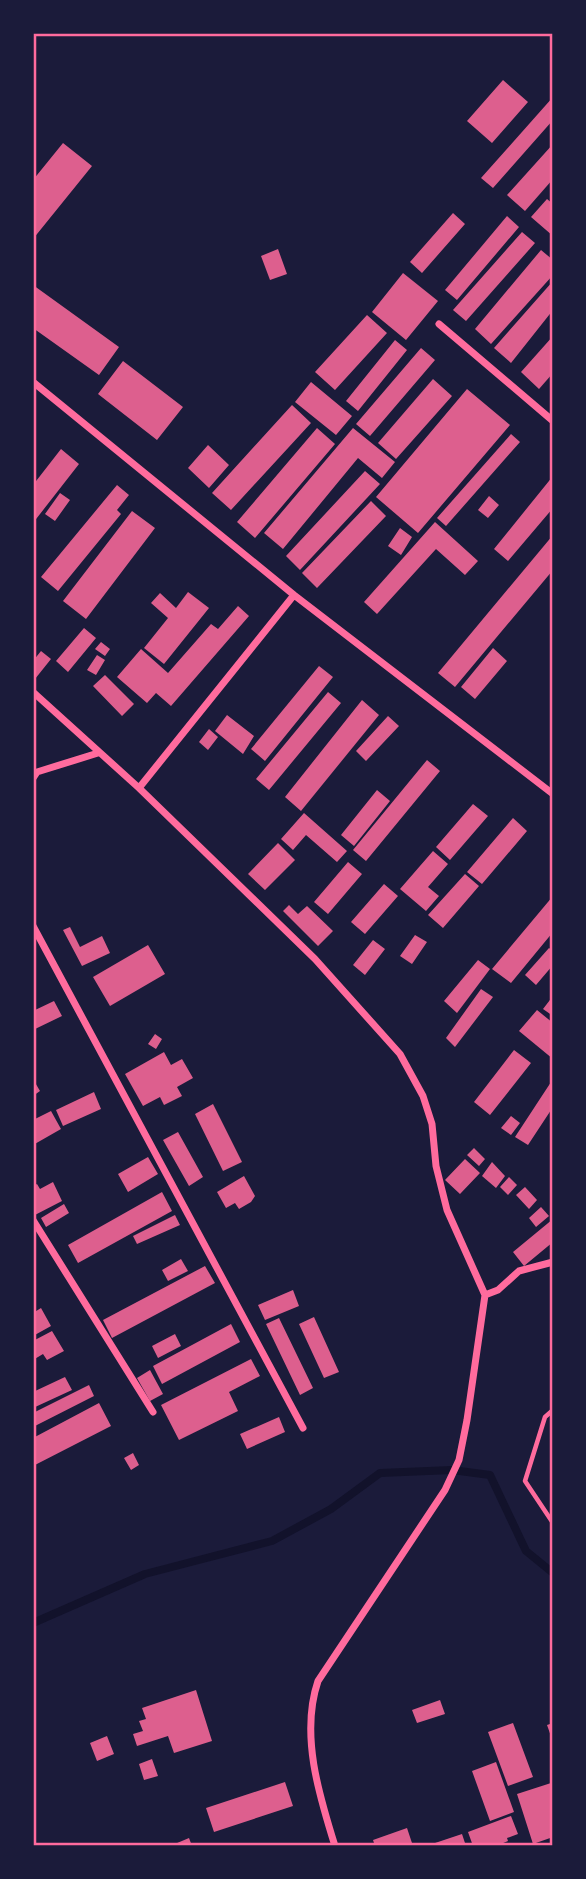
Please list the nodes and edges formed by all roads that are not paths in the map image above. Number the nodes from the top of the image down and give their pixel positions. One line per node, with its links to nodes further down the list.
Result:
1 (439, 324): 3 (street)
2 (33, 382): 4 (street)
3 (553, 421)
4 (294, 595): 8 (street); 9 (street)
5 (33, 692): 6 (street)
6 (98, 753): 7 (street); 8 (street)
7 (33, 778)
8 (139, 789): 13 (street)
9 (553, 794)
10 (33, 926): 15 (street)
11 (33, 1220): 14 (street)
12 (553, 1262): 13 (street)
13 (485, 1296): 16 (street)
14 (153, 1412)
15 (303, 1429)
16 (335, 1846)

